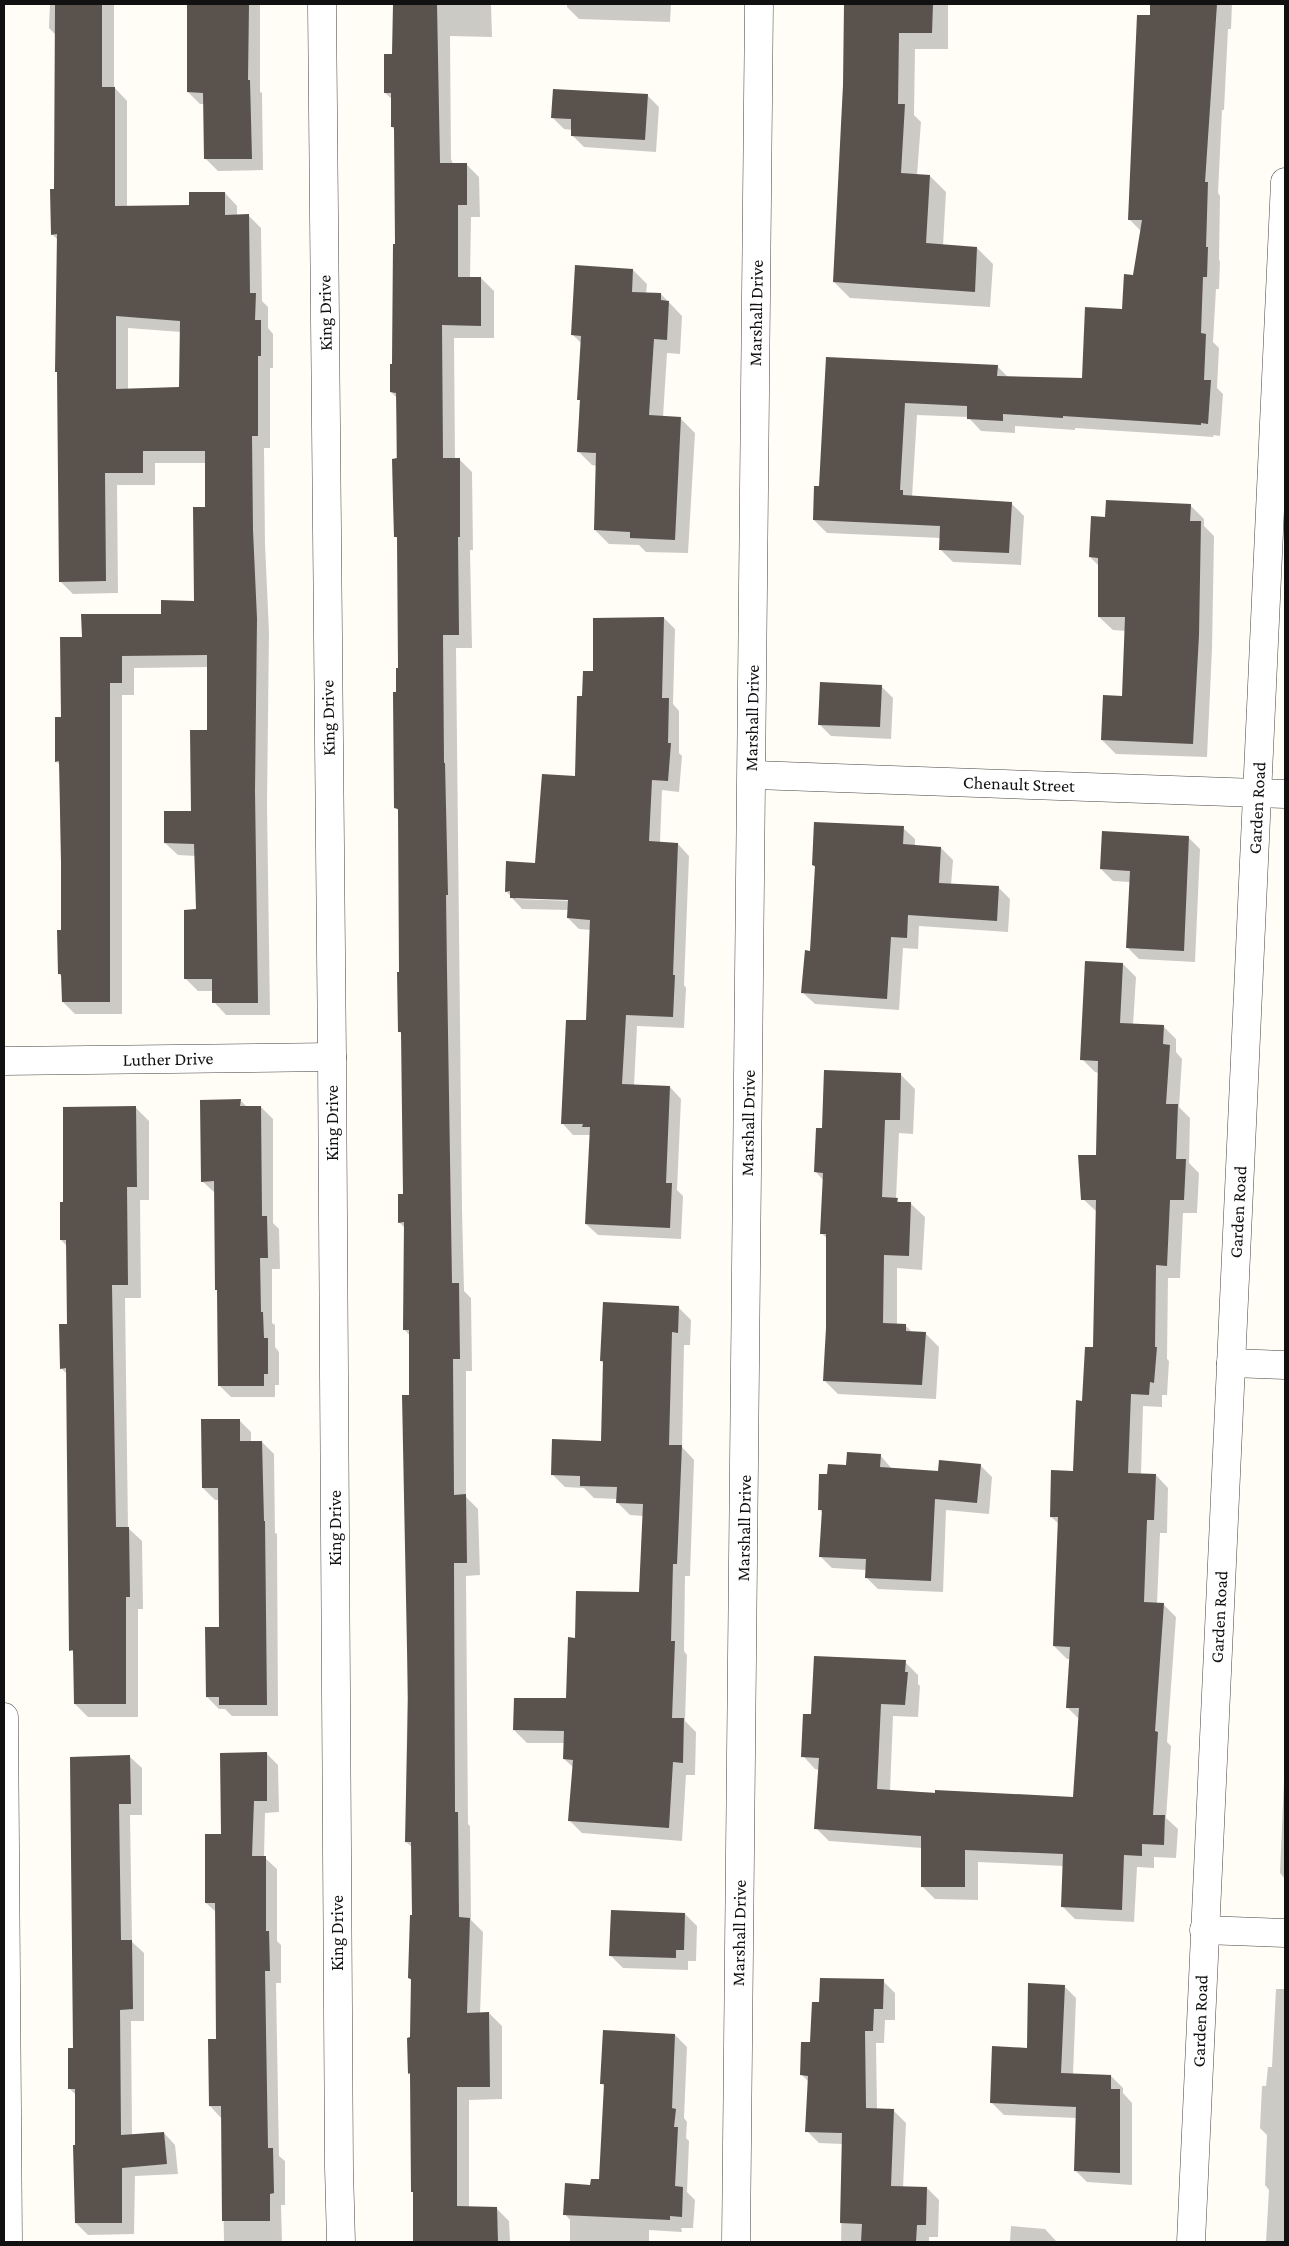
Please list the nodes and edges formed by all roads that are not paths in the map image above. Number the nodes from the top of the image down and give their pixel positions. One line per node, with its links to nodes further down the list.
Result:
1 (322, 4): 8 (street, King Drive)
2 (759, 4): 5 (street, Marshall Drive)
3 (1285, 182): 4 (street, Garden Road)
4 (1284, 236): 6 (street, Garden Road)
5 (752, 775): 6 (street, Chenault Street); 17 (street, Marshall Drive)
6 (1258, 792): 7 (street, Chenault Street); 10 (street, Garden Road)
7 (1285, 794)
8 (332, 1057): 9 (street, Luther Drive); 16 (street, King Drive)
9 (4, 1061)
10 (1231, 1363): 11 (street); 13 (street, Garden Road)
11 (1285, 1365)
12 (4, 1717): 15 (street)
13 (1204, 1930): 14 (street); 18 (street, Garden Road)
14 (1285, 1933)
15 (8, 2242)
16 (341, 2242)
17 (736, 2242)
18 (1190, 2242)

